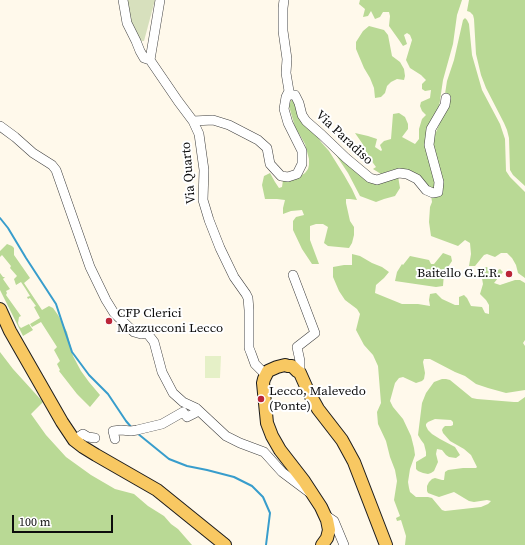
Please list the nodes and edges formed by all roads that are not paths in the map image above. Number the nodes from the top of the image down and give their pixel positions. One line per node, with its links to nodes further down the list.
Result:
1 (124, 0): 4 (street, Via Quarto)
2 (160, 0): 4 (street)
3 (284, 0): 5 (street)
4 (150, 60): 7 (street, Via Quarto)
5 (286, 97): 6 (street, Via Paradiso); 7 (street)
6 (446, 98)
7 (193, 121): 12 (street, Via Quarto)
8 (0, 126): 17 (street)
9 (293, 275): 11 (street)
10 (0, 309): 16 (main road)
11 (300, 373): 12 (main road); 22 (main road)
12 (266, 375): 17 (main road)
13 (194, 413): 15 (street)
14 (94, 438): 16 (street)
15 (115, 439)
16 (74, 440): 19 (main road)
17 (315, 496): 18 (main road)
18 (325, 515): 20 (main road); 21 (street)
19 (225, 545)
20 (322, 545)
21 (344, 545)
22 (386, 545)

